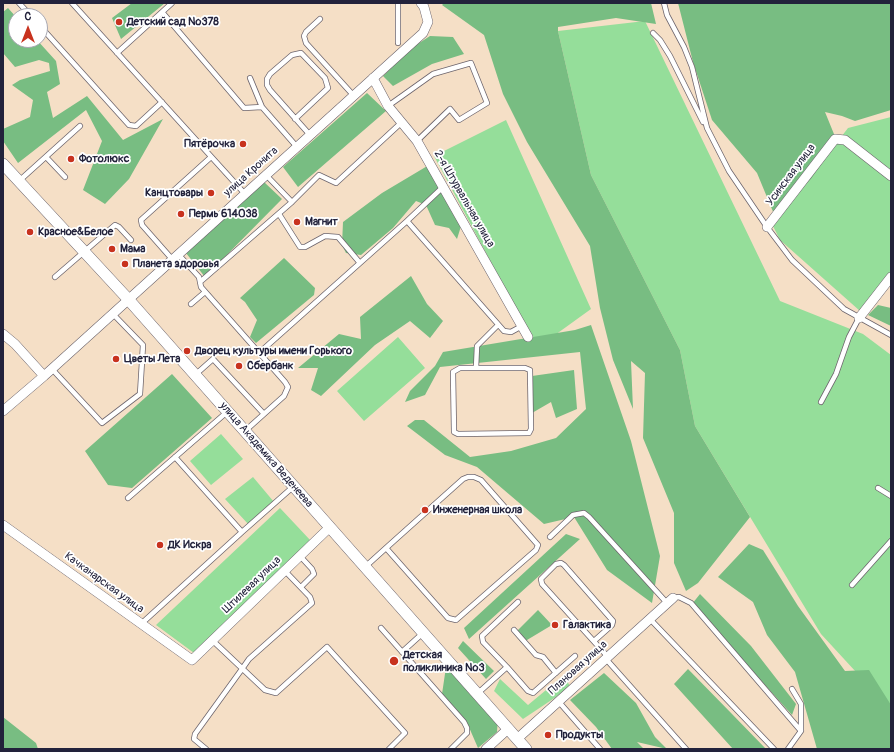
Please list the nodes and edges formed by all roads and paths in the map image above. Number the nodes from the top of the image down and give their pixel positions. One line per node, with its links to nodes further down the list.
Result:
1 (72, 3): 11 (lane)
2 (172, 3): 6 (lane)
3 (398, 3): 10 (lane)
4 (664, 3): 21 (lane)
5 (425, 4): 13 (street, улица Кронита)
6 (162, 12): 11 (lane); 17 (lane)
7 (320, 20): 14 (lane)
8 (653, 33): 21 (lane)
9 (48, 35): 15 (lane)
10 (398, 43)
11 (117, 53): 15 (lane)
12 (250, 78): 17 (lane)
13 (373, 78): 14 (street, улица Кронита); 16 (street, 2-я Штурвальная улица)
14 (354, 96): 22 (street, улица Кронита)
15 (162, 102): 26 (lane)
16 (388, 106): 19 (street, 2-я Штурвальная улица); 23 (lane)
17 (262, 107): 24 (lane)
18 (296, 119): 18 (lane); 22 (lane)
19 (402, 122): 23 (street, 2-я Штурвальная улица); 34 (lane)
20 (80, 126): 25 (lane)
21 (707, 128): 37 (lane)
22 (310, 135): 24 (street, улица Кронита)
23 (417, 141): 32 (street, 2-я Штурвальная улица)
24 (297, 147): 28 (street, улица Кронита)
25 (46, 157): 30 (lane); 31 (lane)
26 (212, 157): 33 (lane); 40 (lane)
27 (3, 164): 31 (street, улица Академика Веденеева)
28 (266, 175): 33 (street, улица Кронита); 34 (lane)
29 (891, 176): 37 (street, Усинская улица)
30 (65, 177)
31 (19, 181): 39 (street, улица Академика Веденеева)
32 (443, 187): 36 (lane); 51 (street, 2-я Штурвальная улица)
33 (245, 194): 40 (street, улица Кронита)
34 (292, 202): 35 (lane)
35 (279, 214): 41 (lane); 44 (lane)
36 (407, 221): 41 (lane); 50 (lane)
37 (767, 227): 49 (lane)
38 (131, 240): 39 (lane)
39 (84, 251): 42 (lane); 46 (street, улица Академика Веденеева)
40 (175, 257): 44 (lane); 46 (street, улица Кронита)
41 (360, 263): 55 (lane)
42 (55, 277)
43 (891, 277): 49 (street)
44 (200, 282): 45 (lane)
45 (205, 292): 47 (lane); 55 (lane)
46 (128, 299): 48 (street, улица Кронита); 58 (street, улица Академика Веденеева)
47 (191, 304)
48 (113, 313): 57 (street, улица Кронита); 57 (lane)
49 (858, 318): 53 (lane); 60 (lane)
50 (498, 325): 51 (lane); 56 (lane)
51 (522, 326): 54 (street, 2-я Штурвальная улица)
52 (3, 334): 59 (street)
53 (891, 335)
54 (528, 337)
55 (259, 353): 63 (lane)
56 (476, 368): 56 (lane)
57 (52, 369): 59 (street, улица Кронита)
58 (196, 375): 62 (street, улица Академика Веденеева); 63 (lane)
59 (44, 376): 61 (street, улица Кронита)
60 (821, 402)
61 (3, 411)
62 (228, 412): 64 (street, улица Академика Веденеева); 65 (lane)
63 (264, 414): 64 (lane)
64 (245, 431): 66 (street, улица Академика Веденеева)
65 (175, 457): 69 (lane); 72 (lane)
66 (294, 486): 71 (street, улица Академика Веденеева); 72 (lane)
67 (878, 488): 68 (lane)
68 (891, 496)
69 (128, 498)
70 (3, 525): 84 (street, Качканарская улица)
71 (330, 527): 76 (street, Штилевая улица); 77 (street, улица Академика Веденеева)
72 (242, 532): 84 (lane)
73 (550, 537): 81 (lane)
74 (891, 541): 79 (lane)
75 (386, 548): 75 (lane); 77 (lane)
76 (300, 556): 78 (street, Штилевая улица); 80 (lane)
77 (365, 567): 87 (street, улица Академика Веденеева)
78 (284, 571): 80 (lane); 88 (street, Штилевая улица)
79 (852, 586)
80 (300, 587): 94 (lane)
81 (670, 600): 83 (street, Плановая улица); 101 (lane)
82 (518, 602): 95 (lane)
83 (650, 619): 92 (street, Плановая улица); 110 (lane)
84 (141, 624): 93 (street, Качканарская улица)
85 (381, 628): 90 (lane)
86 (514, 630): 96 (lane)
87 (423, 633): 90 (lane); 98 (street, улица Академика Веденеева)
88 (212, 640): 93 (street, Штилевая улица); 94 (lane)
89 (594, 641): 89 (lane); 92 (lane)
90 (402, 652): 105 (lane)
91 (575, 656): 96 (lane)
92 (607, 658): 99 (street, Плановая улица); 109 (lane)
93 (192, 660)
94 (242, 668): 103 (lane); 104 (lane)
95 (507, 668): 96 (lane); 98 (lane)
96 (556, 673)
97 (792, 689): 101 (lane)
98 (477, 694): 100 (street, улица Академика Веденеева)
99 (559, 702): 102 (street, Плановая улица); 108 (lane)
100 (508, 729): 102 (street, улица Академика Веденеева); 106 (street)
101 (802, 731): 111 (lane)
102 (517, 739): 107 (street, улица Академика Веденеева)
103 (206, 749)
104 (389, 749)
105 (451, 749)
106 (486, 749)
107 (526, 749)
108 (600, 749)
109 (686, 749)
110 (774, 749)
111 (788, 749)

